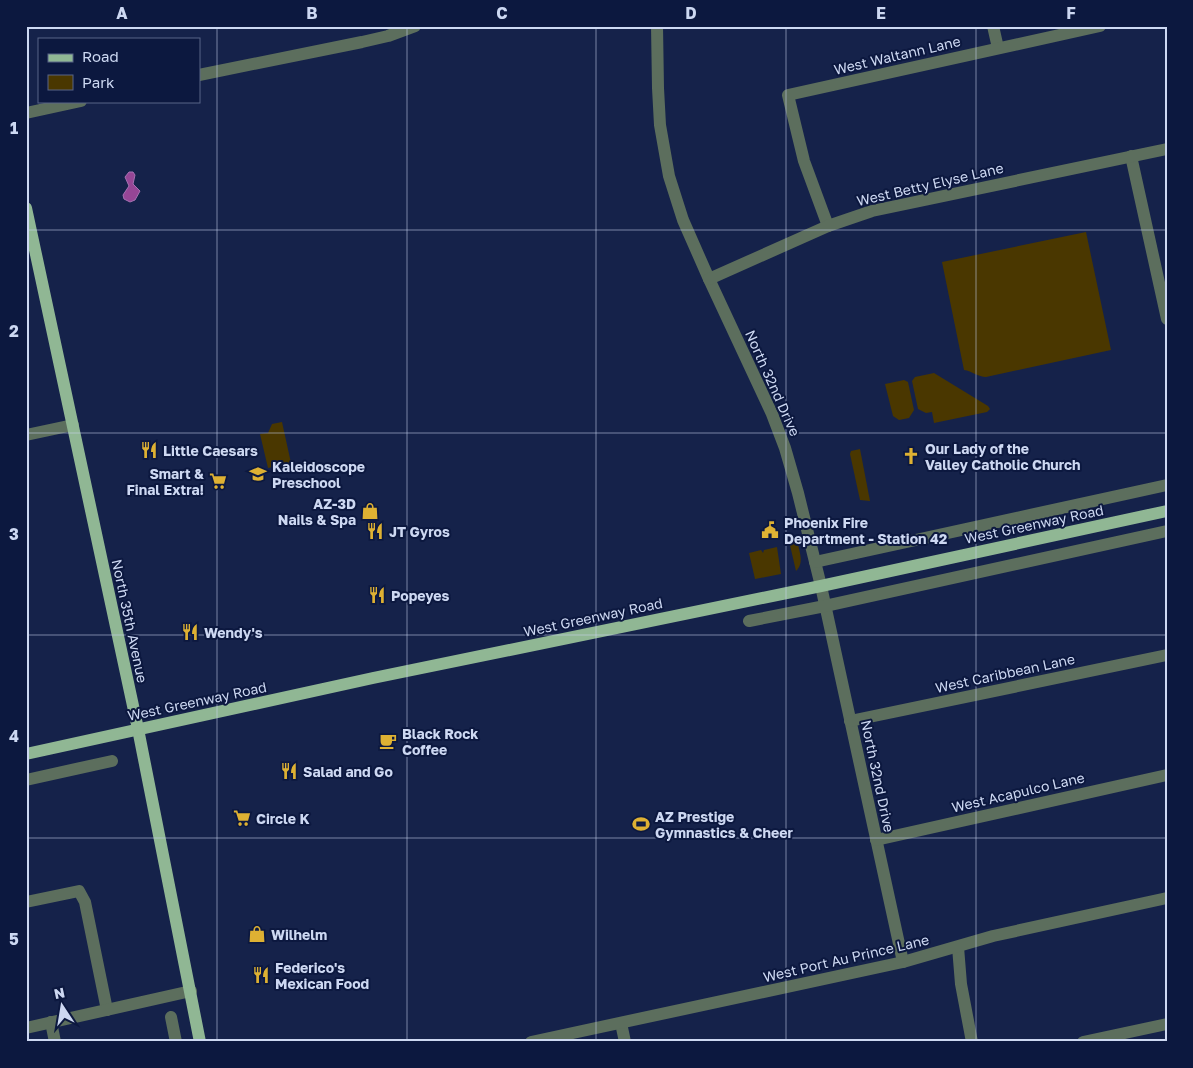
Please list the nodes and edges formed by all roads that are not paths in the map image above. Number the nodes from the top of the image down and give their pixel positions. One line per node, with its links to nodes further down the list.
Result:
1 (415, 26): 6 (street)
2 (657, 26): 13 (street, North 32nd Drive)
3 (993, 26): 5 (street)
4 (1100, 26): 5 (street, West Waltann Lane)
5 (998, 48): 12 (street, West Waltann Lane)
6 (200, 75)
7 (76, 102): 8 (street)
8 (26, 113)
9 (1167, 149): 10 (street, West Betty Elyse Lane)
10 (1131, 156): 12 (street, West Betty Elyse Lane); 14 (street)
11 (26, 208): 15 (main road, North 35th Avenue)
12 (828, 226): 13 (street, West Betty Elyse Lane)
13 (709, 279): 20 (street, North 32nd Drive)
14 (1167, 319)
15 (73, 425): 16 (street); 26 (main road, North 35th Avenue)
16 (26, 435)
17 (1167, 485): 20 (street, West Greenway Road)
18 (1167, 511): 21 (main road, West Greenway Road)
19 (1167, 531): 22 (street)
20 (815, 562): 21 (street, North 32nd Drive)
21 (821, 586): 22 (street, North 32nd Drive); 26 (main road, West Greenway Road)
22 (825, 606): 23 (street); 25 (street, North 32nd Drive)
23 (749, 621)
24 (1167, 655): 25 (street, West Caribbean Lane)
25 (850, 721): 31 (street, North 32nd Drive)
26 (138, 729): 27 (main road, West Greenway Road); 36 (main road, North 35th Avenue)
27 (26, 754)
28 (112, 761): 30 (street)
29 (1167, 775): 31 (street, West Acapulco Lane)
30 (26, 780)
31 (876, 840): 35 (street, North 32nd Drive)
32 (1167, 898): 34 (street, West Port Au Prince Lane)
33 (26, 902): 37 (street)
34 (958, 948): 35 (street, West Port Au Prince Lane); 48 (street)
35 (903, 962): 40 (street, West Port Au Prince Lane)
36 (191, 991): 37 (street); 45 (main road, North 35th Avenue)
37 (107, 1010): 39 (street)
38 (171, 1017): 44 (street)
39 (51, 1022): 42 (street); 43 (street)
40 (621, 1023): 46 (street, West Port Au Prince Lane); 47 (street)
41 (1167, 1024): 49 (street)
42 (26, 1028)
43 (55, 1042)
44 (176, 1042)
45 (200, 1042)
46 (532, 1042)
47 (625, 1042)
48 (972, 1042)
49 (1083, 1042)

